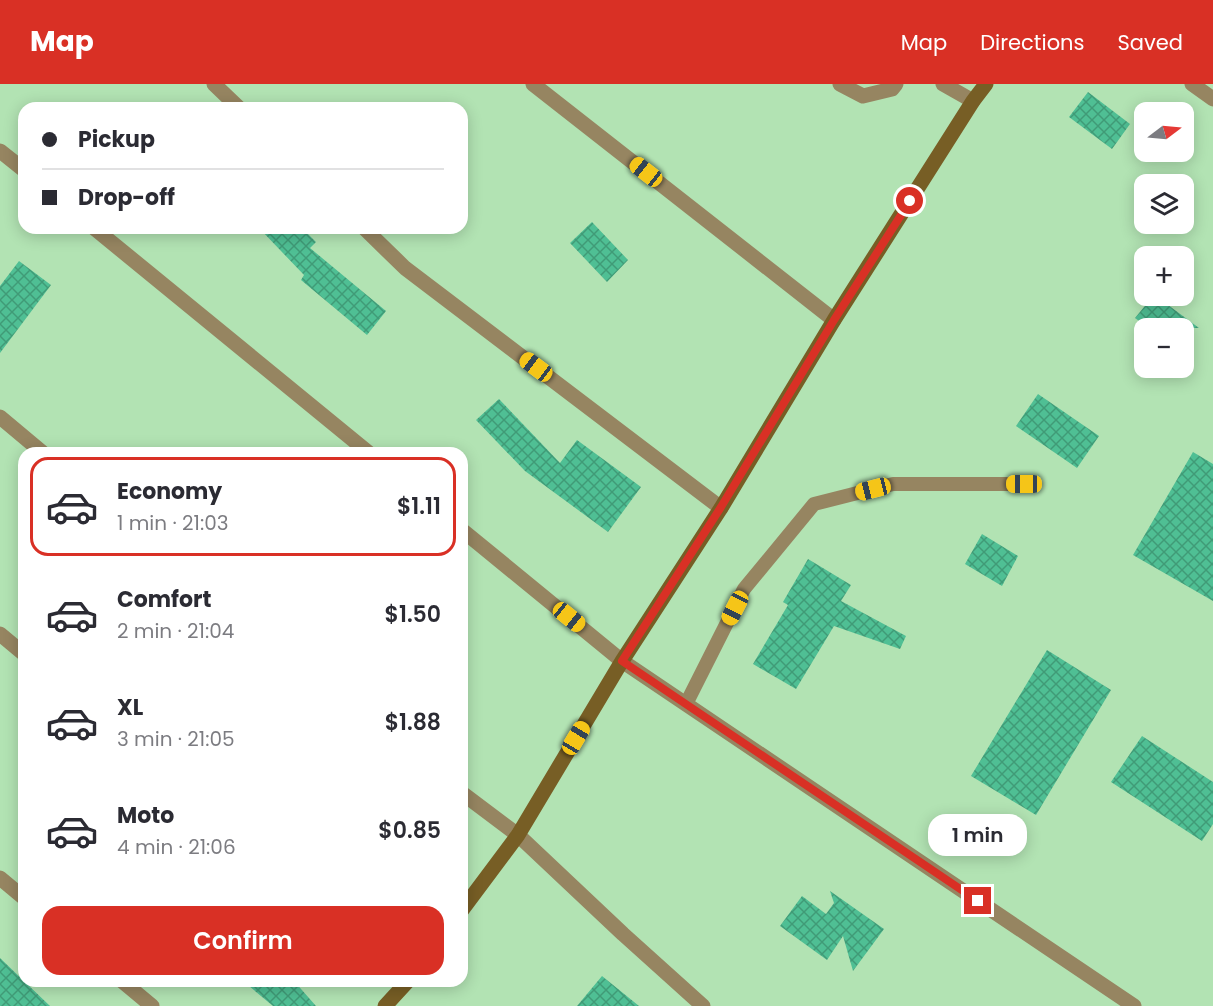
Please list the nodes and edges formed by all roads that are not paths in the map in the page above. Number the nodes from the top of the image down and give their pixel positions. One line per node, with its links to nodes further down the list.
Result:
1 (214, 84): 10 (street)
2 (533, 84): 15 (street)
3 (840, 84): 4 (street)
4 (896, 84)
5 (943, 84): 9 (street)
6 (986, 84): 9 (street)
7 (1192, 84): 8 (street)
8 (1213, 99)
9 (973, 101): 15 (street)
10 (233, 102)
11 (0, 151): 12 (street)
12 (18, 165)
13 (101, 234): 18 (street)
14 (370, 234): 20 (street)
15 (834, 320): 20 (street)
16 (0, 417): 17 (street)
17 (36, 447)
18 (362, 447)
19 (1024, 484): 25 (lane)
20 (721, 507): 24 (street)
21 (468, 535): 24 (street)
22 (0, 634): 23 (street)
23 (18, 649)
24 (622, 661): 25 (street); 27 (street)
25 (686, 704): 36 (street)
26 (468, 798): 27 (street)
27 (518, 835): 30 (street); 35 (street)
28 (0, 878): 29 (street)
29 (18, 893)
30 (468, 902)
31 (129, 987): 33 (street)
32 (402, 987): 34 (street)
33 (152, 1006)
34 (385, 1006)
35 (703, 1006)
36 (1134, 1006)

